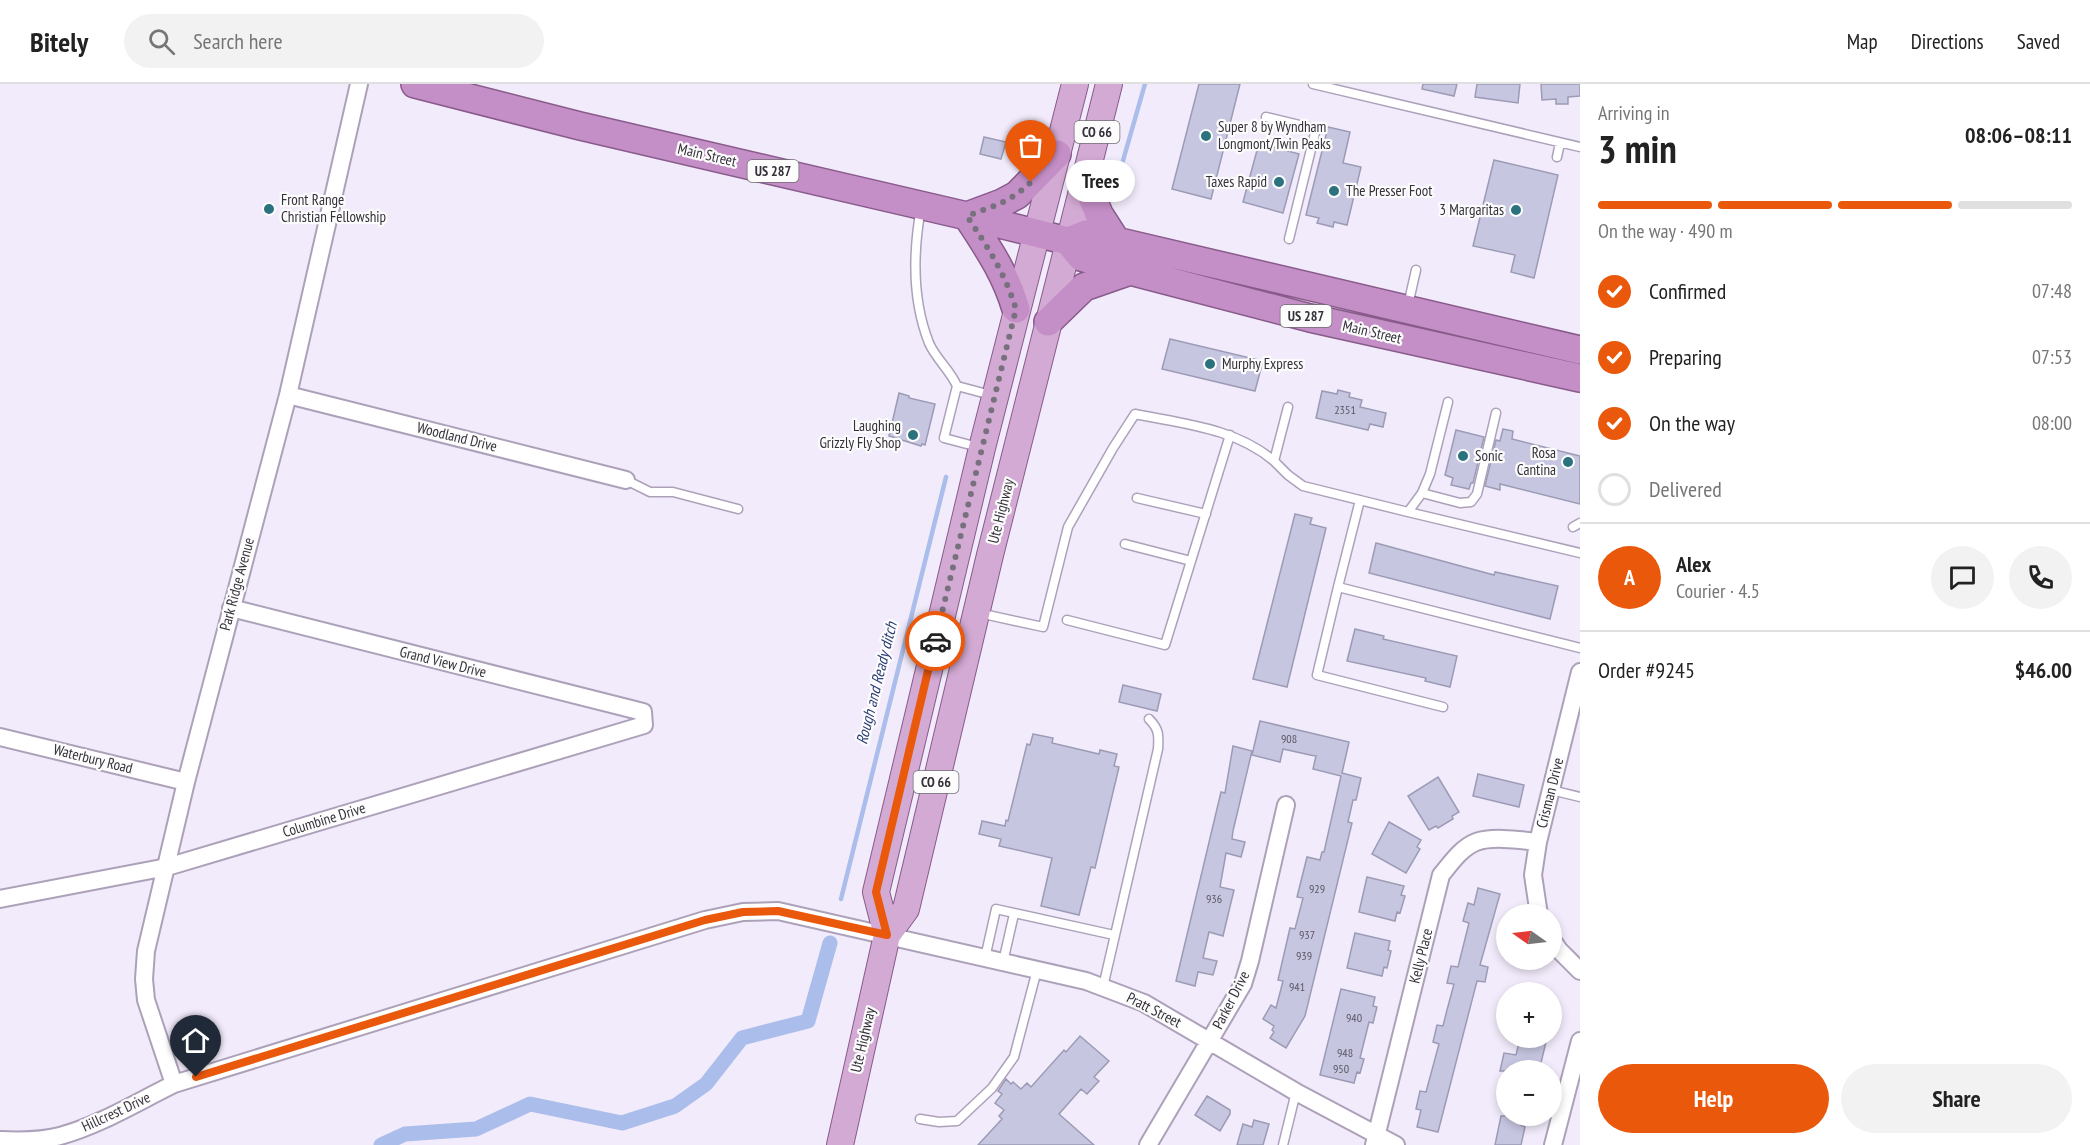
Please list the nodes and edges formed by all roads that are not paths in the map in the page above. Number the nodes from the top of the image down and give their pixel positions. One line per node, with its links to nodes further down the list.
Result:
1 (359, 84): 26 (street, Park Ridge Avenue)
2 (416, 84): 12 (highway, Main Street / US 287)
3 (1075, 84): 9 (main road, Ute Highway / CO 66)
4 (1109, 84): 11 (main road, Ute Highway / CO 66)
5 (1313, 84): 7 (lane)
6 (1266, 117): 15 (lane)
7 (1560, 143): 8 (lane); 10 (lane)
8 (1580, 147)
9 (1057, 154): 13 (highway); 14 (main road, Ute Highway / CO 66)
10 (1557, 157)
11 (1085, 180): 16 (main road, Ute Highway / CO 66); 17 (highway)
12 (921, 205): 13 (highway, Main Street / US 287); 25 (lane)
13 (967, 216): 14 (highway, Main Street / US 287); 20 (highway)
14 (1036, 233): 16 (highway, Main Street / US 287); 20 (main road, Ute Highway / CO 66)
15 (1289, 239)
16 (1068, 241): 17 (highway, Main Street / US 287); 19 (highway, Main Street / US 287); 22 (main road, Ute Highway / CO 66)
17 (1117, 242): 21 (highway, Main Street / US 287)
18 (1416, 270): 21 (lane)
19 (1130, 271): 22 (highway); 24 (highway, Main Street / US 287)
20 (1016, 309): 27 (main road, Ute Highway / CO 66)
21 (1407, 309): 23 (highway, Main Street / US 287)
22 (1048, 322): 46 (main road, Ute Highway / CO 66)
23 (1580, 350)
24 (1580, 378)
25 (957, 386): 27 (lane); 32 (lane)
26 (288, 395): 34 (street, Woodland Drive); 45 (street, Park Ridge Avenue)
27 (995, 395): 32 (main road, Ute Highway / CO 66)
28 (1448, 402): 35 (lane)
29 (1288, 407): 33 (lane)
30 (1496, 412): 35 (lane)
31 (1230, 435): 33 (lane); 40 (lane); 46 (lane)
32 (982, 448): 63 (main road, Ute Highway / CO 66)
33 (1274, 461): 37 (lane)
34 (626, 480): 38 (lane)
35 (1422, 493): 39 (lane)
36 (1137, 498): 40 (lane)
37 (1360, 500): 39 (lane); 44 (lane)
38 (738, 509)
39 (1408, 512): 42 (lane)
40 (1206, 514): 43 (lane)
41 (1125, 544): 43 (lane)
42 (1580, 553)
43 (1191, 561): 47 (lane)
44 (1338, 587): 48 (lane); 50 (lane)
45 (231, 609): 52 (street, Grand View Drive); 54 (street, Park Ridge Avenue)
46 (976, 612): 63 (main road, Ute Highway / CO 66)
47 (1067, 620)
48 (1580, 648)
49 (1579, 683): 55 (street, Crisman Drive)
50 (1443, 707)
51 (1149, 719): 64 (lane)
52 (644, 725): 59 (street, Columbine Drive)
53 (0, 737): 54 (street, Waterbury Road)
54 (186, 782): 59 (street, Park Ridge Avenue)
55 (1551, 790): 56 (lane); 58 (street, Crisman Drive)
56 (1580, 797)
57 (1286, 805): 71 (street, Parker Drive)
58 (1538, 842): 61 (street, Crisman Drive); 77 (street, Kelly Place)
59 (167, 867): 60 (street, Columbine Drive); 73 (street, Park Ridge Avenue)
60 (0, 899)
61 (1537, 904)
62 (1014, 914): 64 (lane); 66 (lane); 67 (lane)
63 (887, 935): 66 (street, Pratt Street); 73 (street, Hillcrest Drive); 78 (main road, Ute Highway / CO 66)
64 (1114, 936): 70 (lane)
65 (1562, 953): 69 (street)
66 (985, 958): 67 (street, Pratt Street)
67 (1003, 962): 68 (street, Pratt Street)
68 (1037, 969): 70 (street, Pratt Street); 75 (lane)
69 (1580, 971)
70 (1102, 987): 71 (street, Pratt Street)
71 (1210, 1041): 74 (street, Pratt Street); 79 (street, Parker Drive)
72 (1580, 1041): 82 (street)
73 (174, 1084): 76 (street, Hillcrest Drive)
74 (1296, 1092): 77 (street, Pratt Street); 80 (lane)
75 (920, 1119)
76 (0, 1140)
77 (1376, 1140): 81 (street, Pratt Street)
78 (840, 1145)
79 (1148, 1145)
80 (1283, 1145)
81 (1396, 1145)
82 (1553, 1145)

